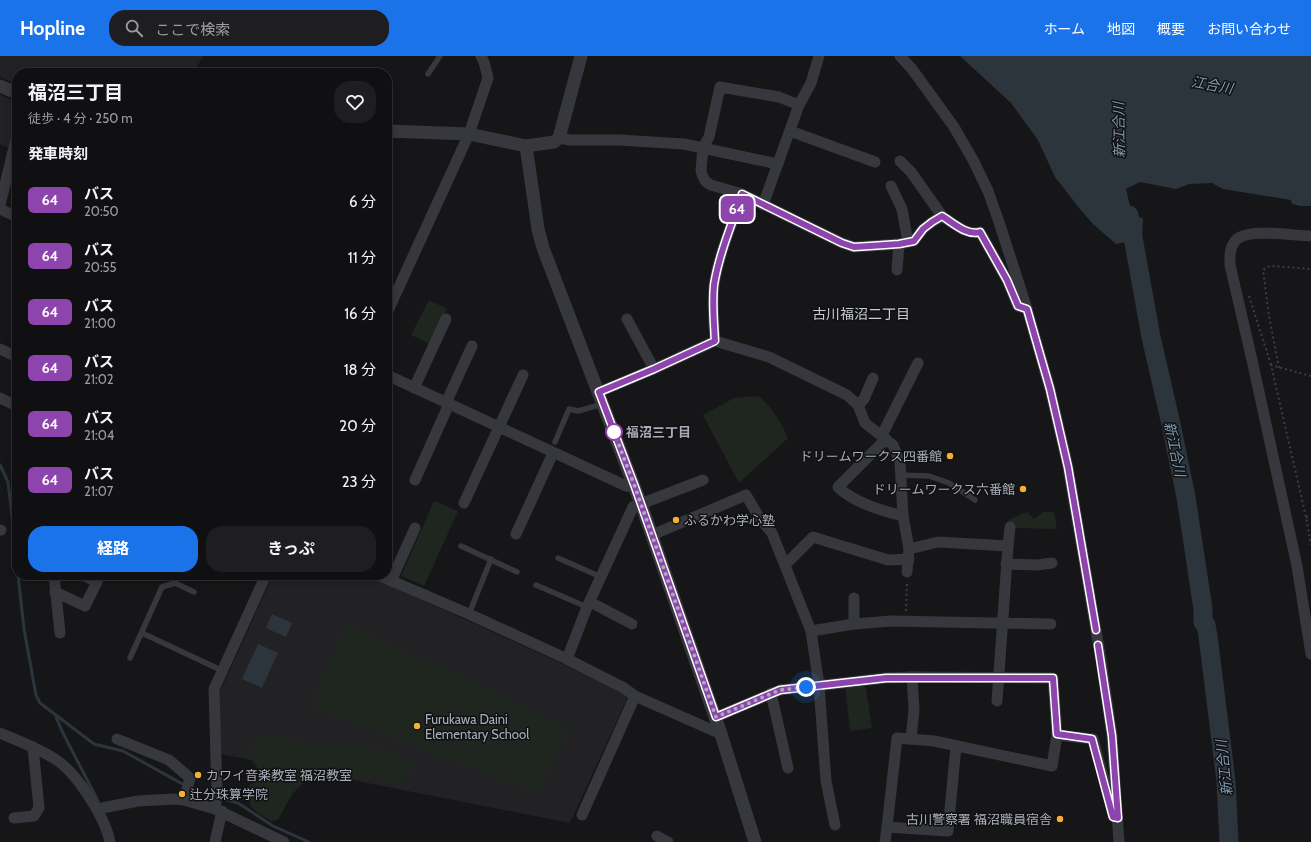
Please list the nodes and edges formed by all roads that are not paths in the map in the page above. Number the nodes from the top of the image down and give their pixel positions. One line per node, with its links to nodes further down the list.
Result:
1 (440, 56): 8 (lane)
2 (481, 56): 7 (street)
3 (492, 56): 7 (street)
4 (581, 56): 15 (street)
5 (819, 56): 11 (street)
6 (900, 56): 33 (street)
7 (486, 71): 14 (street)
8 (428, 74)
9 (0, 86): 10 (street)
10 (12, 91)
11 (799, 105): 13 (street); 17 (street)
12 (392, 131): 14 (street)
13 (790, 131): 20 (street); 21 (street)
14 (468, 134): 16 (street); 32 (street)
15 (559, 138): 16 (street); 17 (street)
16 (526, 146): 47 (street)
17 (703, 147): 21 (street); 23 (street)
18 (12, 155): 24 (street)
19 (900, 161): 28 (street)
20 (875, 162)
21 (778, 164): 25 (street)
22 (891, 186): 30 (street)
23 (742, 194): 25 (street); 36 (street)
24 (0, 204)
25 (763, 205): 30 (street)
26 (0, 209): 27 (street)
27 (12, 215)
28 (942, 216): 30 (street); 33 (street)
29 (1311, 236): 95 (street)
30 (904, 243): 31 (street)
31 (897, 270)
32 (392, 302)
33 (1027, 309): 119 (street)
34 (446, 319): 45 (street)
35 (627, 319): 41 (street)
36 (715, 341): 41 (street); 50 (street)
37 (472, 346): 48 (street)
38 (0, 349): 39 (street)
39 (12, 355)
40 (918, 363): 52 (street)
41 (654, 369): 47 (street)
42 (523, 375): 51 (street)
43 (392, 377): 45 (street)
44 (873, 378): 50 (street)
45 (414, 388): 48 (street)
46 (0, 398): 49 (street)
47 (601, 398): 53 (lane); 57 (street)
48 (448, 403): 51 (street); 55 (street)
49 (12, 404)
50 (858, 405): 52 (street)
51 (499, 428): 53 (street); 59 (street)
52 (884, 437): 54 (street); 61 (street)
53 (554, 447): 57 (street); 64 (street)
54 (900, 475): 58 (lane); 61 (street)
55 (415, 480)
56 (703, 480): 60 (street)
57 (635, 487): 60 (street)
58 (976, 500)
59 (464, 503)
60 (641, 504): 65 (street); 76 (street)
61 (903, 516): 68 (street)
62 (1010, 527): 67 (street)
63 (415, 528): 77 (street)
64 (516, 534)
65 (652, 535): 73 (street); 105 (street)
66 (461, 546): 70 (lane)
67 (1008, 546): 68 (street); 72 (street)
68 (909, 554): 73 (street); 75 (street)
69 (558, 558): 76 (lane)
70 (490, 560): 74 (lane); 87 (lane)
71 (1052, 563): 72 (street)
72 (1006, 564): 88 (street)
73 (785, 565): 92 (street)
74 (517, 572)
75 (907, 572)
76 (602, 577): 86 (street)
77 (392, 579)
78 (54, 580): 83 (street)
79 (93, 580): 83 (street)
80 (264, 580): 98 (street)
81 (391, 581): 87 (street)
82 (536, 585): 86 (lane)
83 (55, 592): 93 (street)
84 (194, 592): 94 (lane)
85 (854, 598): 90 (street)
86 (589, 605): 89 (street); 97 (street)
87 (469, 614): 97 (street)
88 (1002, 623): 90 (street); 91 (street); 100 (street)
89 (632, 624)
90 (854, 624): 92 (street)
91 (1051, 624)
92 (810, 631): 101 (street)
93 (60, 632)
94 (142, 633): 96 (lane); 98 (lane)
95 (1311, 654)
96 (130, 658)
97 (567, 659): 103 (street)
98 (222, 671): 115 (street)
99 (912, 677): 100 (street); 101 (street); 110 (street)
100 (999, 678): 104 (street); 108 (street)
101 (819, 685): 102 (street); 120 (street)
102 (771, 693): 105 (street); 113 (street)
103 (635, 696): 107 (street); 117 (street)
104 (997, 701)
105 (716, 717): 107 (street)
106 (0, 733): 112 (street)
107 (722, 734): 127 (street)
108 (1057, 734): 111 (street); 119 (street)
109 (117, 739): 114 (street)
110 (911, 739): 111 (street); 121 (street)
111 (956, 746): 121 (street)
112 (33, 747): 116 (street); 118 (street)
113 (788, 768)
114 (187, 791): 115 (street); 116 (street)
115 (218, 804): 124 (street); 125 (street)
116 (102, 808): 123 (street)
117 (582, 815)
118 (14, 818)
119 (1118, 818): 129 (street)
120 (835, 825)
121 (887, 828): 128 (street)
122 (657, 836): 126 (street)
123 (110, 842)
124 (215, 842)
125 (284, 842)
126 (668, 842)
127 (755, 842)
128 (885, 842)
129 (1119, 842)

